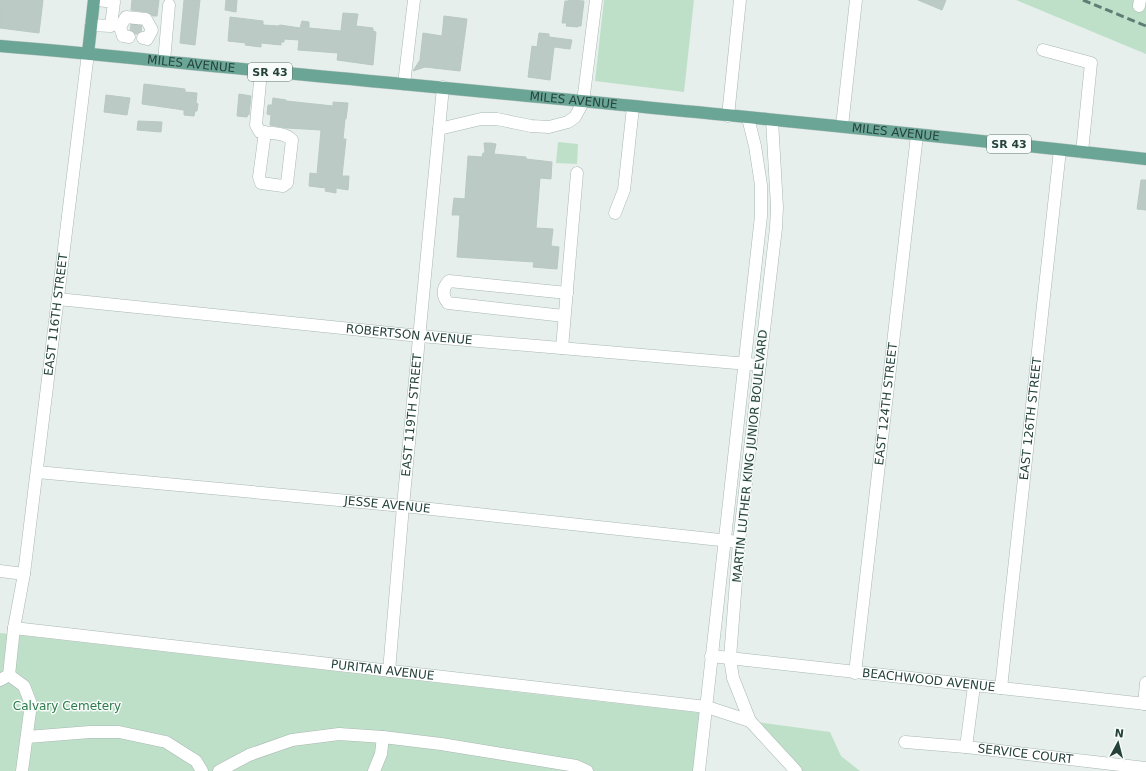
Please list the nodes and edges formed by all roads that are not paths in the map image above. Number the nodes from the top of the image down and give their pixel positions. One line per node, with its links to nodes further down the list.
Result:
1 (94, 0): 8 (main road, EAST 116TH STREET)
2 (98, 0): 9 (street)
3 (414, 0): 16 (street)
4 (596, 0): 18 (street)
5 (740, 0): 20 (street)
6 (856, 0): 23 (street)
7 (169, 5): 10 (street)
8 (91, 25): 9 (street); 13 (main road, EAST 116TH STREET)
9 (123, 29): 10 (street)
10 (166, 31): 14 (street)
11 (0, 46): 13 (main road, MILES AVENUE / SR 43)
12 (1044, 50): 28 (street)
13 (88, 53): 14 (main road, MILES AVENUE / SR 43); 33 (street, EAST 116TH STREET)
14 (164, 61): 15 (main road, MILES AVENUE / SR 43)
15 (261, 71): 16 (main road, MILES AVENUE / SR 43); 25 (street)
16 (404, 84): 17 (main road, MILES AVENUE / SR 43)
17 (443, 87): 18 (main road, MILES AVENUE / SR 43); 24 (street, EAST 119TH STREET)
18 (583, 102): 19 (main road, MILES AVENUE / SR 43); 24 (street)
19 (633, 107): 20 (main road, MILES AVENUE / SR 43); 31 (street)
20 (728, 116): 21 (main road, MILES AVENUE / SR 43)
21 (748, 118): 22 (main road, MILES AVENUE / SR 43); 37 (street, MARTIN LUTHER KING JUNIOR BOULEVARD)
22 (772, 120): 23 (main road, MILES AVENUE / SR 43); 38 (street, MARTIN LUTHER KING JUNIOR BOULEVARD)
23 (842, 126): 26 (main road, MILES AVENUE / SR 43)
24 (439, 129): 35 (street, EAST 119TH STREET)
25 (265, 132): 25 (street)
26 (917, 135): 27 (main road, MILES AVENUE / SR 43); 49 (street, EAST 124TH STREET)
27 (1060, 150): 28 (main road, MILES AVENUE / SR 43); 53 (street, EAST 126TH STREET)
28 (1082, 152): 29 (main road, MILES AVENUE / SR 43)
29 (1146, 159)
30 (577, 173): 32 (street)
31 (615, 213)
32 (567, 293): 34 (street); 34 (street)
33 (58, 299): 35 (street, ROBERTSON AVENUE); 39 (street, EAST 116TH STREET)
34 (564, 316): 36 (street)
35 (420, 336): 36 (street, ROBERTSON AVENUE); 40 (street, EAST 119TH STREET)
36 (562, 348): 37 (street, ROBERTSON AVENUE)
37 (744, 363): 38 (street, ROBERTSON AVENUE); 41 (street, MARTIN LUTHER KING JUNIOR BOULEVARD)
38 (760, 366): 42 (street, MARTIN LUTHER KING JUNIOR BOULEVARD)
39 (37, 472): 40 (street, JESSE AVENUE); 44 (street, EAST 116TH STREET)
40 (403, 506): 41 (street, JESSE AVENUE); 48 (street, EAST 119TH STREET)
41 (724, 540): 42 (street, JESSE AVENUE); 46 (street, MARTIN LUTHER KING JUNIOR BOULEVARD)
42 (739, 542): 47 (street, MARTIN LUTHER KING JUNIOR BOULEVARD)
43 (0, 571): 44 (street)
44 (24, 574): 45 (street, EAST 116TH STREET)
45 (14, 628): 48 (street, PURITAN AVENUE); 50 (street, EAST 116TH STREET)
46 (711, 656): 47 (street, BEACHWOOD AVENUE); 55 (street, MARTIN LUTHER KING JUNIOR BOULEVARD)
47 (730, 658): 49 (street, BEACHWOOD AVENUE); 56 (street, MARTIN LUTHER KING JUNIOR BOULEVARD)
48 (389, 671): 55 (street, PURITAN AVENUE)
49 (855, 673): 52 (street, BEACHWOOD AVENUE)
50 (5, 677): 58 (street)
51 (1146, 683): 54 (street)
52 (974, 686): 53 (street, BEACHWOOD AVENUE); 60 (street)
53 (1001, 688): 54 (street, BEACHWOOD AVENUE)
54 (1145, 704)
55 (707, 707): 56 (street, PURITAN AVENUE); 67 (street, MARTIN LUTHER KING JUNIOR BOULEVARD)
56 (750, 721): 68 (street, MARTIN LUTHER KING JUNIOR BOULEVARD)
57 (383, 736): 61 (street); 65 (street); 66 (street)
58 (27, 737): 63 (street); 64 (street)
59 (905, 742): 60 (street, SERVICE COURT)
60 (966, 747): 62 (street, SERVICE COURT)
61 (378, 768)
62 (1146, 768)
63 (22, 771)
64 (202, 771)
65 (218, 771)
66 (587, 771)
67 (699, 771)
68 (796, 771)

